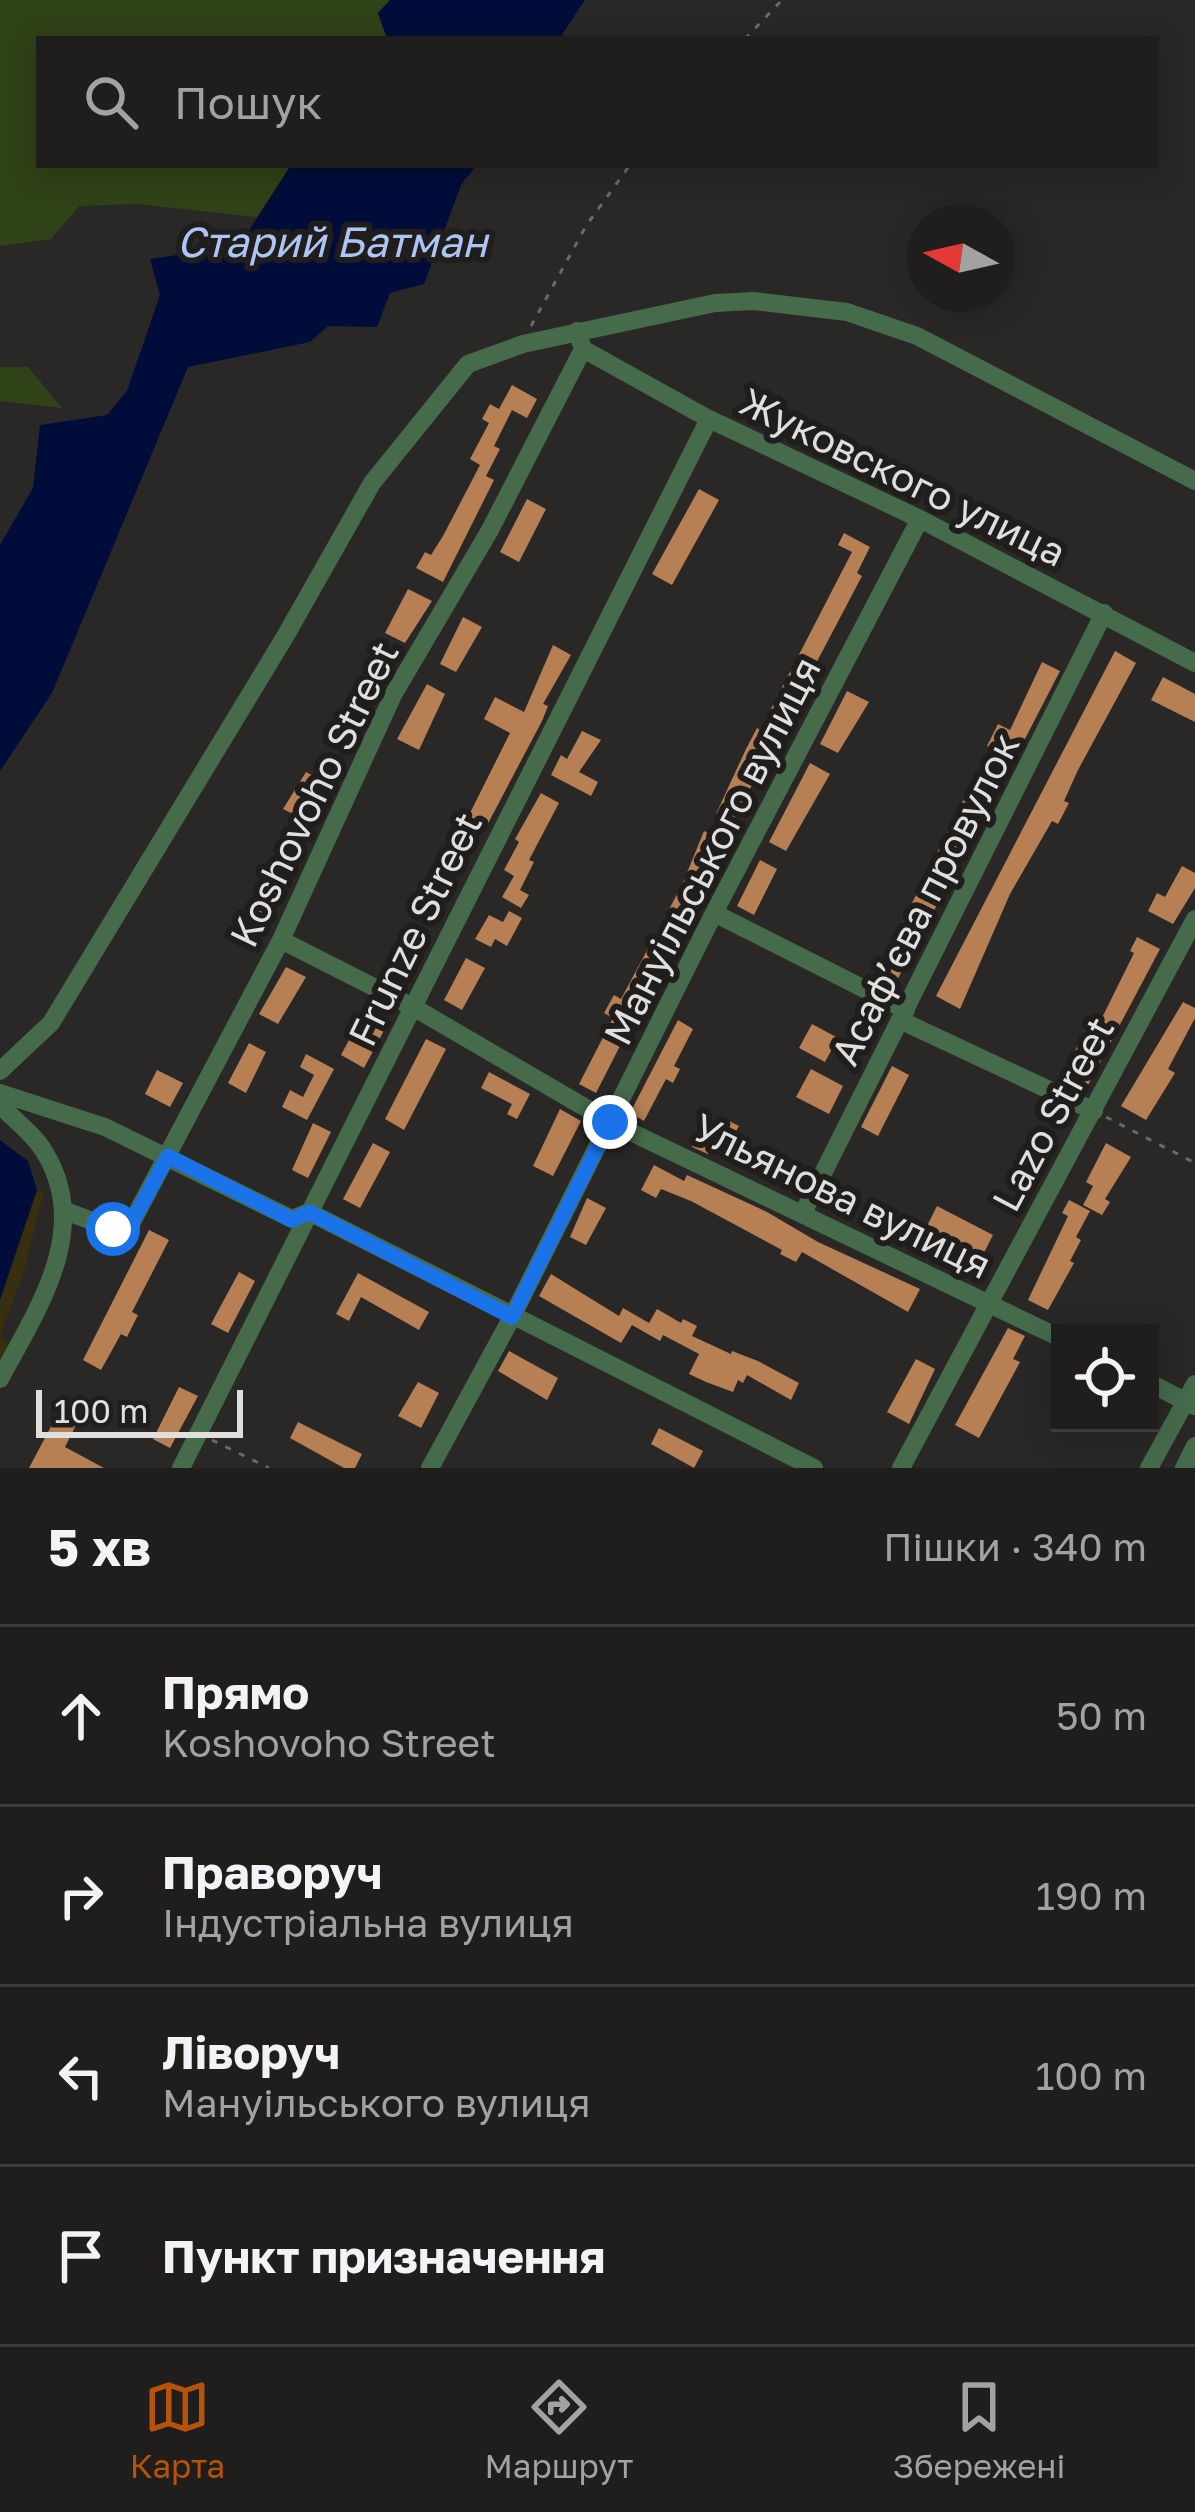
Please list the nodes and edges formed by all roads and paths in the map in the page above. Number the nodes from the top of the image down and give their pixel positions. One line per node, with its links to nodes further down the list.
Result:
1 (782, 0): 2 (path)
2 (748, 36)
3 (628, 168): 5 (path)
4 (580, 340): 5 (street); 6 (street, Жуковского улица); 7 (street); 13 (street, Koshovoho Street)
5 (523, 344): 16 (street)
6 (709, 419): 8 (street, Жуковского улица); 14 (street, Frunze Street)
7 (1195, 481)
8 (920, 519): 9 (street, Жуковского улица); 11 (street, Мануільського вулиця)
9 (1104, 613): 10 (street, Жуковского улица); 15 (street, Асаф’єва провулок)
10 (1195, 663)
11 (714, 913): 15 (street); 20 (street, Мануільського вулиця)
12 (1195, 919): 19 (street, Lazo Street)
13 (281, 940): 14 (street, Ульянова вулиця); 21 (street, Koshovoho Street)
14 (413, 1006): 20 (street, Ульянова вулиця); 24 (street, Frunze Street)
15 (904, 1015): 19 (street); 25 (street, Асаф’єва провулок)
16 (0, 1071)
17 (0, 1093): 21 (street)
18 (0, 1106): 23 (street)
19 (1094, 1111): 22 (path); 26 (street, Lazo Street)
20 (610, 1122): 25 (street, Ульянова вулиця); 27 (street, Мануільського вулиця)
21 (168, 1156): 23 (street, Koshovoho Street); 24 (street)
22 (1195, 1163)
23 (63, 1210): 29 (street)
24 (309, 1212): 27 (street); 32 (street, Frunze Street)
25 (803, 1213): 26 (street, Ульянова вулиця)
26 (988, 1303): 28 (street, Ульянова вулиця); 38 (street, Lazo Street)
27 (512, 1317): 36 (street, Мануільського вулиця); 37 (street)
28 (1051, 1334)
29 (0, 1379)
30 (1159, 1386): 31 (street)
31 (1192, 1397): 39 (street)
32 (199, 1433): 34 (street, Frunze Street); 35 (path)
33 (1195, 1446): 40 (street)
34 (181, 1468)
35 (269, 1468)
36 (430, 1468)
37 (814, 1468)
38 (901, 1468)
39 (1149, 1468)
40 (1184, 1468)

